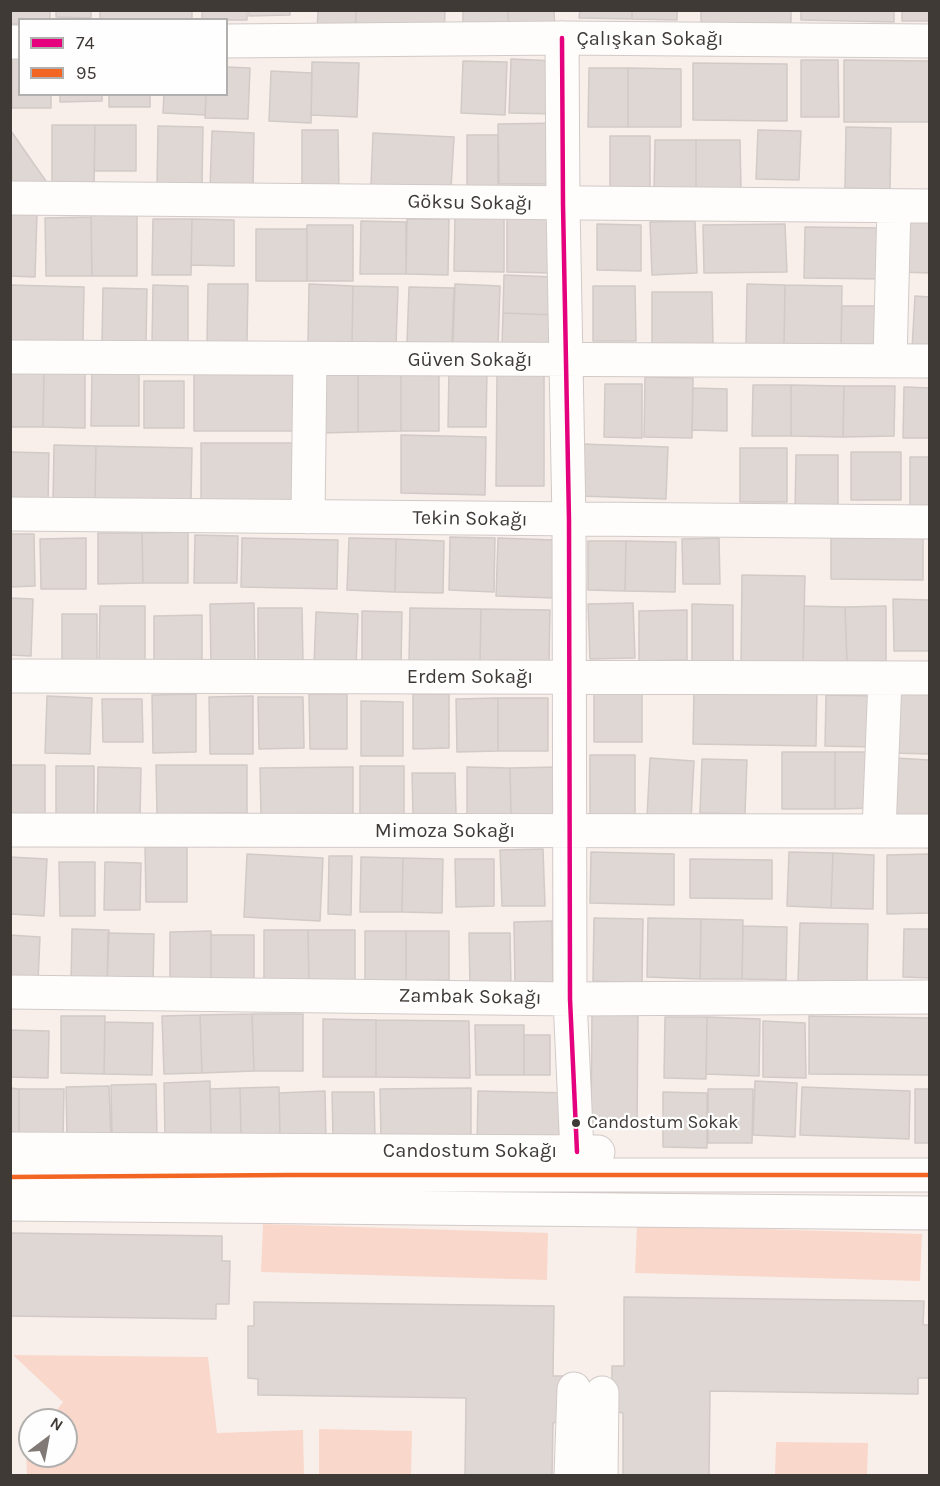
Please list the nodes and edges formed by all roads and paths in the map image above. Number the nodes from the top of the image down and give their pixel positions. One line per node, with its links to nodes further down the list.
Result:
1 (562, 38): 2 (street, Çalışkan Sokağı); 3 (street, Çalışkan Sokağı); 5 (street)
2 (228, 41)
3 (930, 41)
4 (10, 198): 5 (street, Göksu Sokağı)
5 (563, 204): 6 (street, Göksu Sokağı); 10 (street)
6 (894, 206): 7 (street, Göksu Sokağı); 11 (street)
7 (930, 206)
8 (10, 357): 9 (street, Güven Sokağı)
9 (310, 359): 10 (street, Güven Sokağı); 14 (street)
10 (566, 360): 11 (street, Güven Sokağı); 15 (street)
11 (890, 361): 12 (street, Güven Sokağı)
12 (930, 361)
13 (10, 514): 14 (street, Tekin Sokağı)
14 (308, 517): 15 (street, Tekin Sokağı)
15 (569, 520): 16 (street, Tekin Sokağı); 18 (street)
16 (930, 522)
17 (10, 676): 18 (street, Erdem Sokağı)
18 (568, 677): 20 (street, Erdem Sokağı); 22 (street)
19 (930, 678): 20 (street, Erdem Sokağı)
20 (885, 679): 23 (street)
21 (10, 830): 22 (street, Mimoza Sokağı)
22 (569, 831): 23 (street, Mimoza Sokağı); 27 (street)
23 (879, 831): 24 (street, Mimoza Sokağı)
24 (930, 831)
25 (10, 992): 27 (street, Zambak Sokağı)
26 (930, 997): 27 (street, Zambak Sokağı)
27 (570, 999): 29 (street)
28 (10, 1149): 29 (street, Candostum Sokağı)
29 (577, 1152): 30 (street, Candostum Sokağı)
30 (930, 1153)
31 (930, 1175): 32 (street)
32 (10, 1177)
33 (10, 1204): 34 (street)
34 (930, 1213)
35 (571, 1476): 36 (street)
36 (601, 1476)

